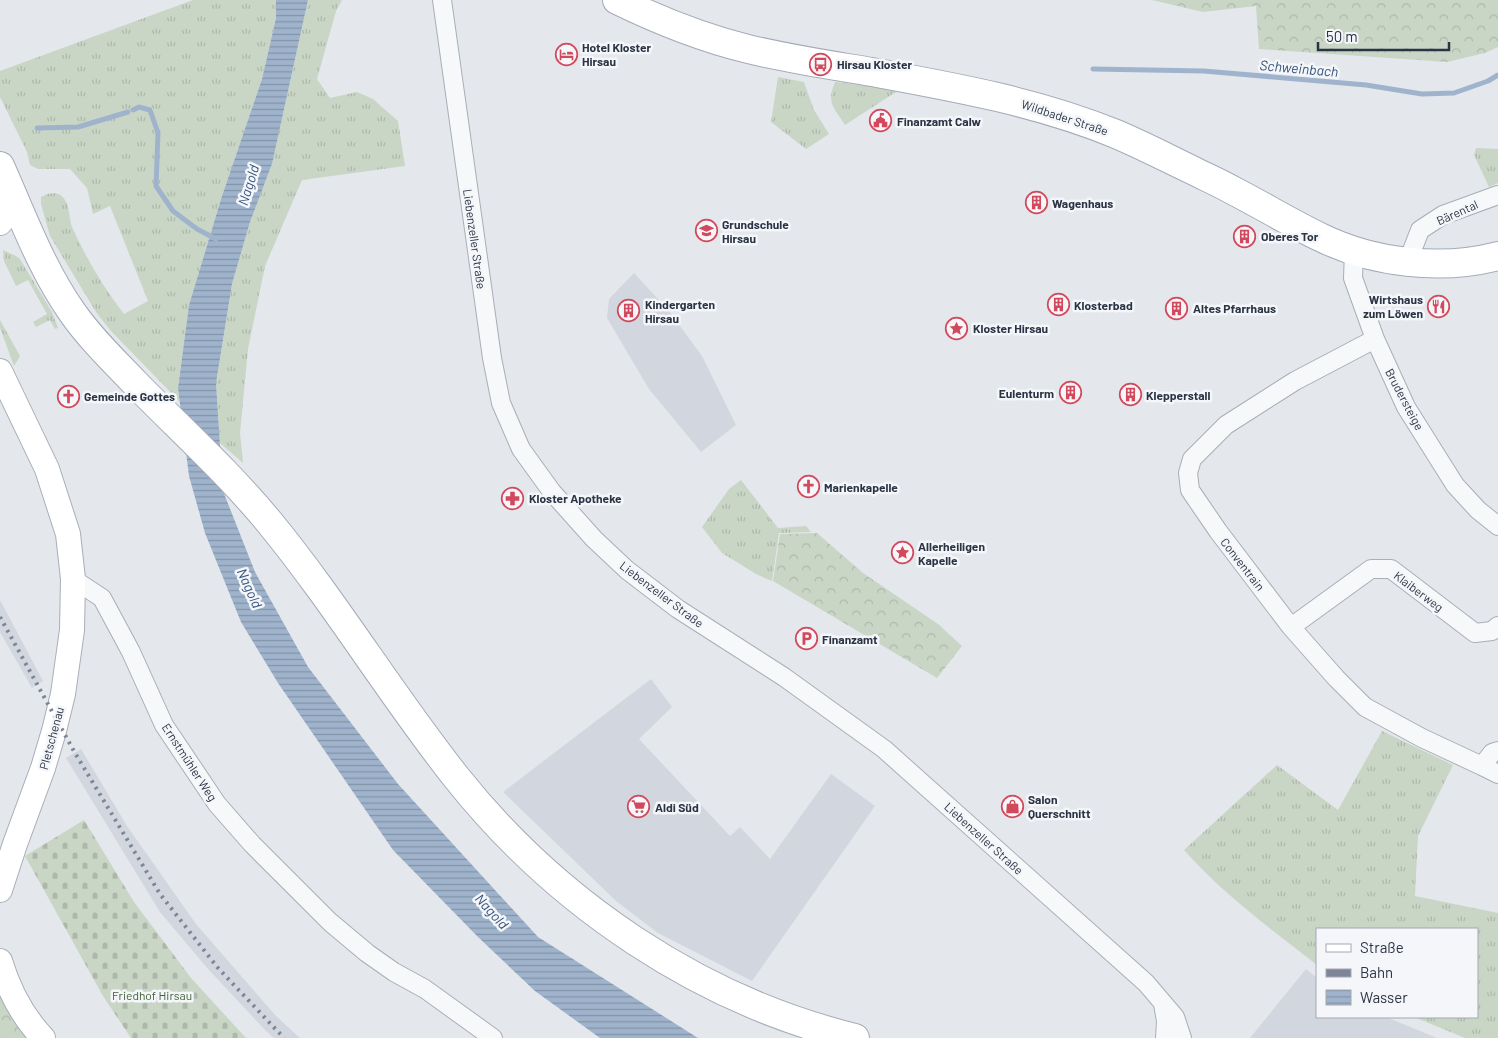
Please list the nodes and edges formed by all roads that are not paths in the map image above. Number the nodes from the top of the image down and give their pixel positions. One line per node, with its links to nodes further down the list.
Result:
1 (626, 2): 7 (main road, Wildbader Straße)
2 (445, 5): 21 (street, Liebenzeller Straße)
3 (0, 166): 5 (main road)
4 (1498, 195): 9 (street, Bärental)
5 (7, 198): 6 (main road); 24 (main road)
6 (0, 223)
7 (1354, 251): 9 (main road, Wildbader Straße); 10 (street, Brudersteige)
8 (1498, 256): 9 (main road, Wildbader Straße)
9 (1408, 261)
10 (1375, 339): 12 (street, Brudersteige); 15 (street, Conventrain)
11 (0, 371): 13 (main road)
12 (1498, 526)
13 (73, 579): 19 (main road, Pletschenau); 23 (street, Ernstmühler Weg)
14 (1498, 626): 15 (street, Klaiberweg)
15 (1291, 627): 17 (street, Conventrain)
16 (1498, 751): 17 (street)
17 (1482, 766): 18 (street, Conventrain)
18 (1498, 774)
19 (0, 890)
20 (0, 961): 22 (main road)
21 (1163, 1001): 25 (street); 26 (street, Liebenzeller Straße)
22 (43, 1038)
23 (493, 1038)
24 (855, 1038)
25 (1165, 1038)
26 (1182, 1038)

